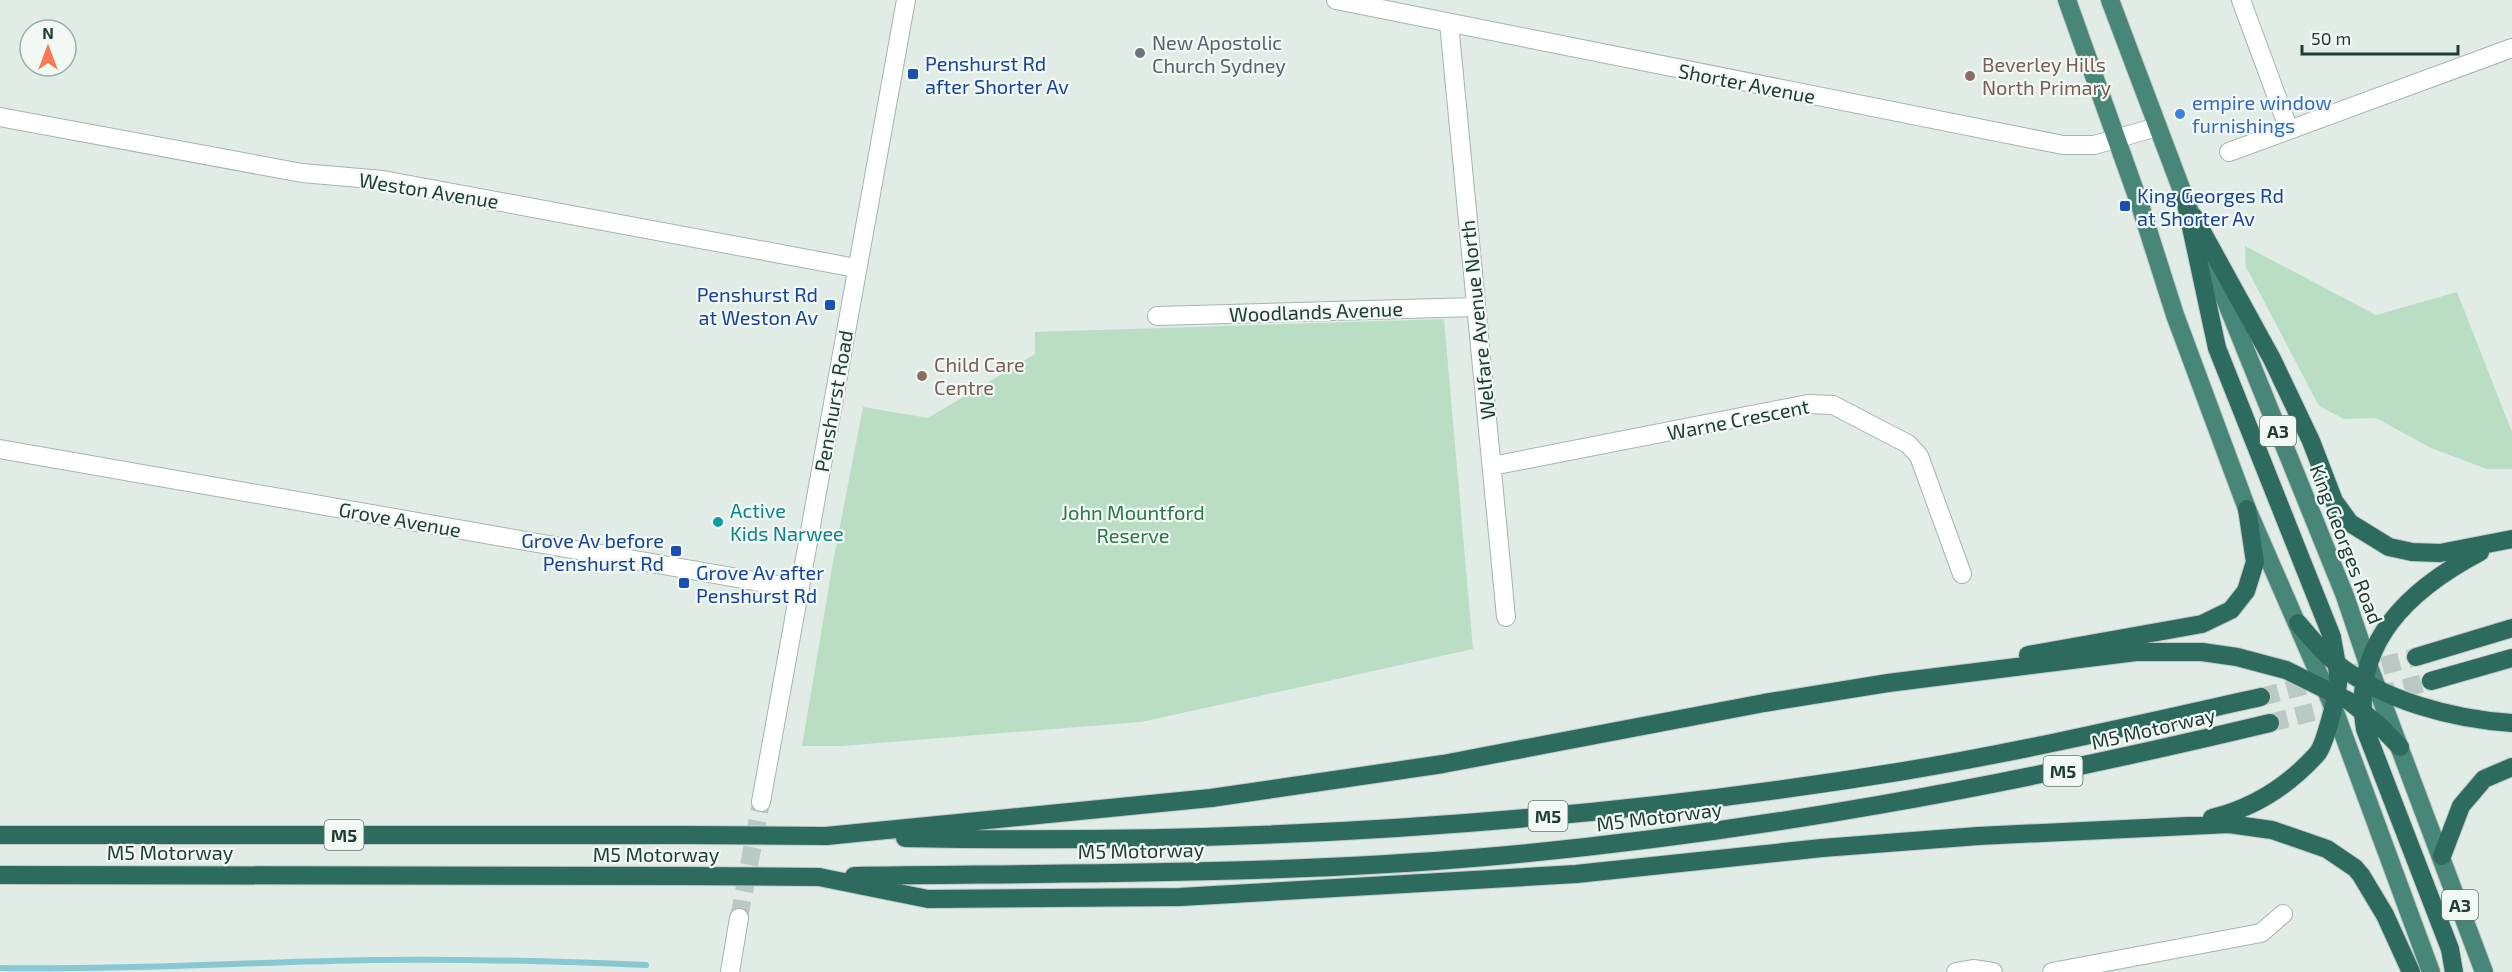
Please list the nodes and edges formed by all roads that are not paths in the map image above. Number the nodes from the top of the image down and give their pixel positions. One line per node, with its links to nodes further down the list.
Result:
1 (906, 0): 14 (street, Penshurst Road)
2 (1336, 0): 6 (street, Shorter Avenue)
3 (2067, 0): 11 (highway, A3)
4 (2110, 0): 9 (highway, King Georges Road / A3)
5 (2241, 0): 10 (street)
6 (1449, 22): 11 (street, Shorter Avenue); 15 (street, Welfare Avenue North)
7 (2512, 48): 10 (street)
8 (0, 117): 14 (street, Weston Avenue)
9 (2157, 127): 11 (street, Shorter Avenue); 13 (highway, King Georges Road / A3)
10 (2289, 130): 12 (street)
11 (2116, 139): 19 (highway, A3)
12 (2229, 152)
13 (2185, 199): 20 (highway); 28 (highway); 29 (highway, King Georges Road / A3)
14 (856, 268): 22 (street, Penshurst Road)
15 (1475, 307): 16 (street, Woodlands Avenue); 18 (street, Welfare Avenue North)
16 (1157, 316)
17 (0, 449): 22 (street, Grove Avenue)
18 (1492, 466): 21 (street, Warne Crescent); 23 (street, Welfare Avenue North)
19 (2247, 509): 24 (highway, A3); 31 (highway)
20 (2505, 541): 29 (highway)
21 (1962, 574)
22 (800, 589): 39 (street, Penshurst Road)
23 (1506, 617)
24 (2298, 623): 28 (highway); 33 (highway, A3)
25 (2512, 628): 26 (highway)
26 (2416, 657)
27 (2512, 658): 30 (highway)
28 (2336, 664): 29 (highway); 33 (highway)
29 (2370, 678): 34 (highway); 36 (highway); 37 (highway, King Georges Road / A3)
30 (2431, 681)
31 (1888, 683): 33 (highway); 42 (highway)
32 (2261, 697): 42 (highway, M5 Motorway / M5)
33 (2332, 697): 34 (highway); 40 (highway); 53 (highway, A3)
34 (2362, 710): 37 (highway); 54 (highway)
35 (2270, 723): 45 (highway, M5 Motorway / M5)
36 (2512, 723)
37 (2400, 747): 43 (highway, King Georges Road / A3)
38 (2512, 767): 43 (highway)
39 (761, 802)
40 (2185, 824): 45 (highway, M5); 52 (highway)
41 (0, 835): 42 (highway, M5 Motorway / M5, bridge)
42 (826, 836)
43 (2442, 856): 55 (highway, King Georges Road / A3)
44 (0, 875): 45 (highway, M5 Motorway / M5, bridge)
45 (819, 877)
46 (2283, 914): 51 (street)
47 (739, 918): 48 (street)
48 (729, 972)
49 (1956, 972): 50 (street)
50 (1993, 972)
51 (2052, 972)
52 (2411, 972)
53 (2431, 972)
54 (2454, 972)
55 (2484, 972)

